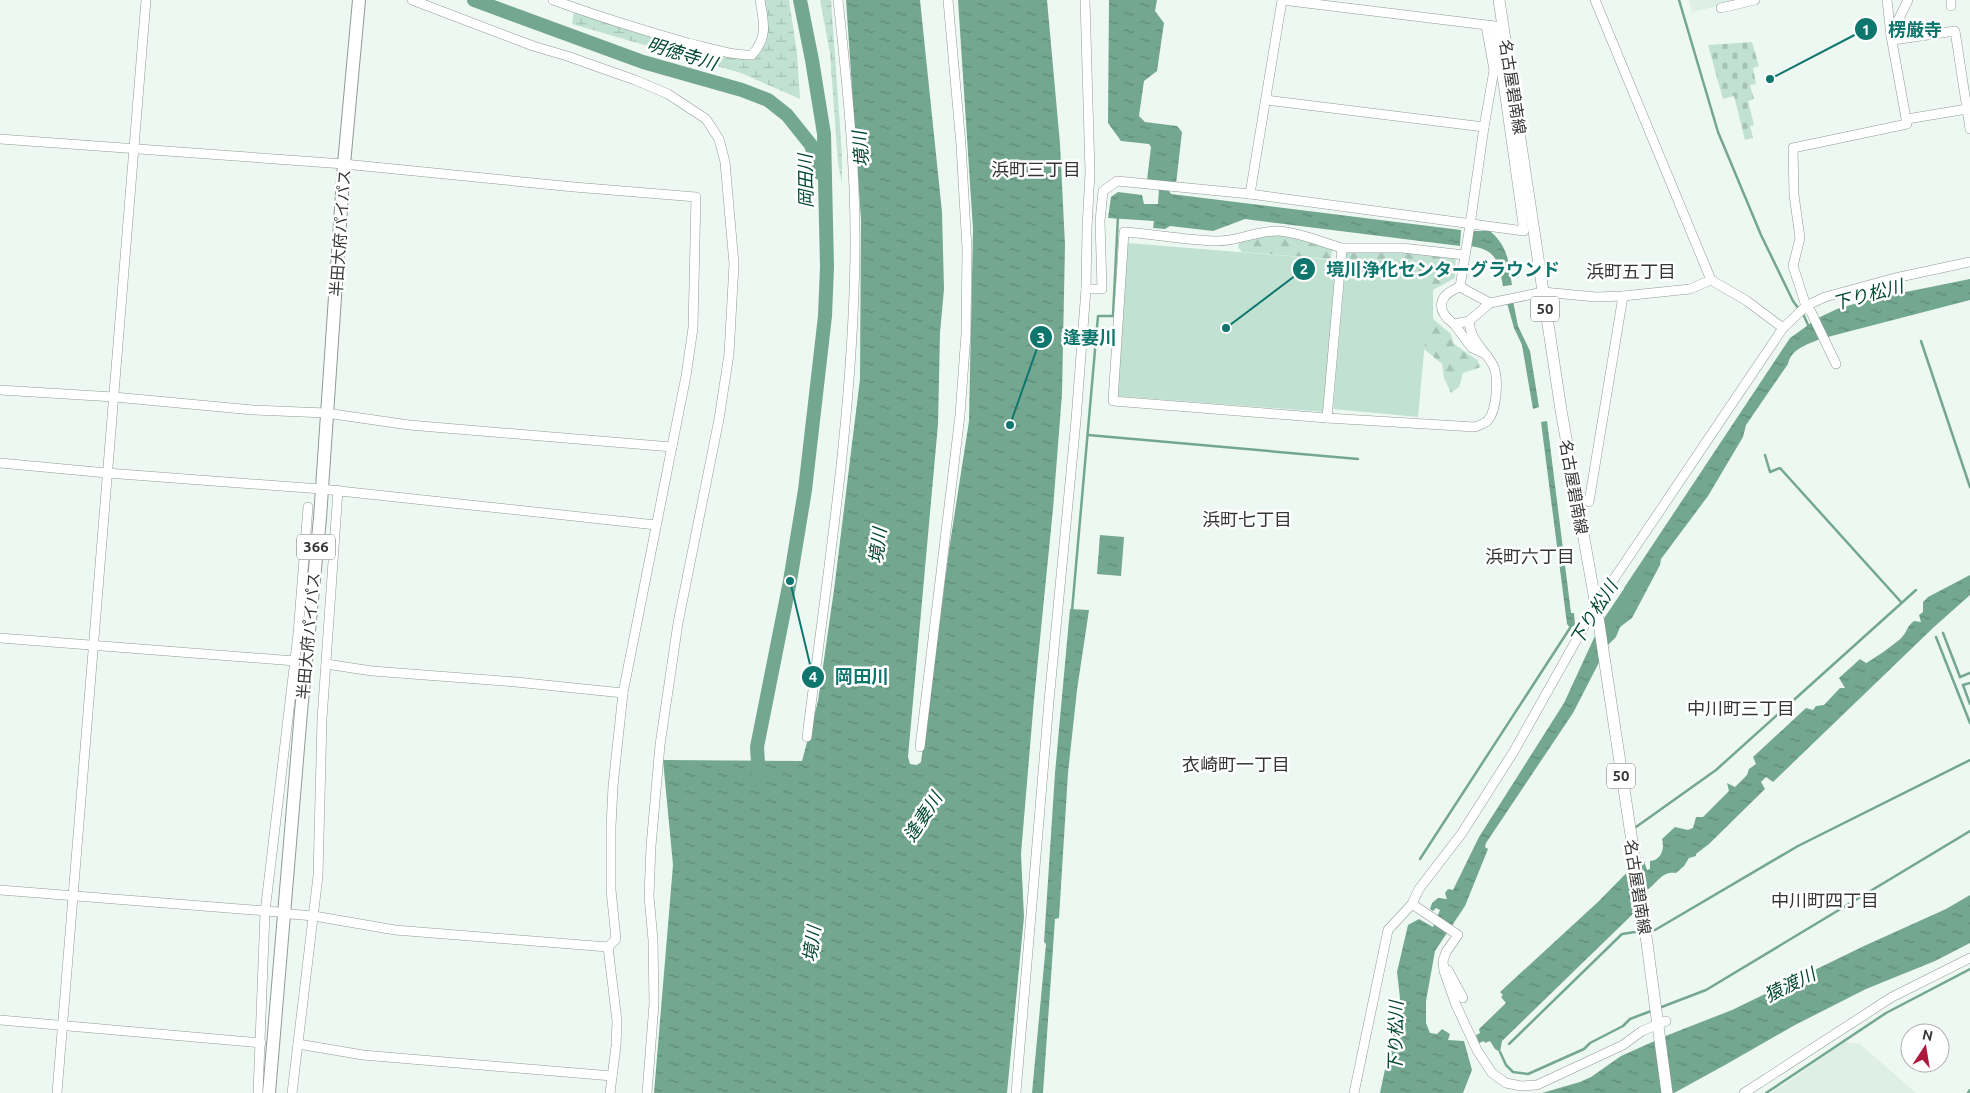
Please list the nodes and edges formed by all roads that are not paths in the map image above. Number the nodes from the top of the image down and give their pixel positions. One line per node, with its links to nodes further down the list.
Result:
1 (146, 0): 26 (street)
2 (359, 0): 27 (highway, 半田大府パイパス / 366)
3 (412, 0): 88 (street)
4 (552, 0): 5 (street)
5 (760, 0)
6 (838, 0): 63 (street)
7 (948, 0): 64 (street)
8 (1085, 0): 35 (street)
9 (1282, 0): 18 (street); 20 (street)
10 (1499, 0): 17 (main road, 名古屋碧南線 / 50)
11 (1506, 0): 17 (street)
12 (1595, 0): 33 (street)
13 (1755, 0): 16 (street)
14 (1887, 0): 19 (street)
15 (1908, 0): 19 (street)
16 (1721, 8)
17 (1502, 22): 36 (main road, 名古屋碧南線 / 50)
18 (1486, 26): 23 (street); 29 (street)
19 (1892, 38): 21 (street); 22 (street)
20 (1266, 100): 23 (street); 28 (street)
21 (1967, 109): 22 (street); 24 (street)
22 (1906, 119): 39 (street)
23 (1484, 127): 29 (street)
24 (1970, 129)
25 (0, 139): 26 (street)
26 (134, 148): 27 (street); 46 (street)
27 (344, 164): 47 (highway, 半田大府パイパス / 366); 49 (street)
28 (1250, 194): 29 (street); 35 (street)
29 (1470, 225): 31 (street)
30 (1342, 248): 31 (street); 48 (street); 48 (street)
31 (1465, 255): 34 (street)
32 (1970, 262): 39 (street)
33 (1711, 280): 37 (street); 42 (street)
34 (1460, 287): 38 (street); 41 (street)
35 (1086, 289): 89 (street)
36 (1543, 292): 37 (street); 38 (street); 57 (main road, 名古屋碧南線 / 50)
37 (1623, 296): 54 (street)
38 (1490, 302): 40 (street)
39 (1805, 310): 42 (street); 44 (street)
40 (1468, 321): 41 (street); 43 (street)
41 (1454, 324): 43 (street)
42 (1783, 328): 57 (street)
43 (1486, 354): 48 (street)
44 (1836, 364)
45 (0, 390): 46 (street)
46 (114, 397): 47 (street); 51 (street)
47 (326, 413): 49 (street); 52 (highway, 半田大府パイパス / 366)
48 (1327, 418)
49 (672, 447): 56 (street)
50 (0, 462): 51 (street)
51 (107, 473): 52 (street); 59 (street)
52 (321, 489): 53 (street); 85 (highway, 半田大府パイパス / 366)
53 (338, 490): 56 (street); 61 (street)
54 (1589, 502)
55 (308, 507): 60 (street)
56 (656, 525): 62 (street)
57 (1596, 612): 67 (street); 76 (main road, 名古屋碧南線 / 50)
58 (0, 638): 59 (street)
59 (94, 645): 60 (street); 66 (street)
60 (295, 661): 68 (street)
61 (326, 664): 62 (street); 71 (street)
62 (623, 693): 72 (street)
63 (807, 737)
64 (920, 747)
65 (0, 890): 66 (street)
66 (72, 896): 68 (street); 78 (street)
67 (1414, 905): 74 (street); 90 (street)
68 (265, 912): 69 (street); 79 (street)
69 (278, 912)
70 (290, 914): 71 (street)
71 (314, 916): 72 (street); 80 (street)
72 (608, 947): 81 (street)
73 (1970, 958): 82 (street)
74 (1443, 961): 75 (street); 76 (street)
75 (1463, 998)
76 (1659, 1019): 91 (main road, 名古屋碧南線 / 50)
77 (0, 1020): 78 (street)
78 (62, 1025): 79 (street); 83 (street)
79 (261, 1043): 84 (street)
80 (298, 1044): 81 (street); 86 (street)
81 (612, 1076): 87 (street)
82 (1746, 1092)
83 (57, 1093)
84 (258, 1093)
85 (269, 1093)
86 (292, 1093)
87 (610, 1093)
88 (647, 1093)
89 (1016, 1093)
90 (1354, 1093)
91 (1667, 1093)

